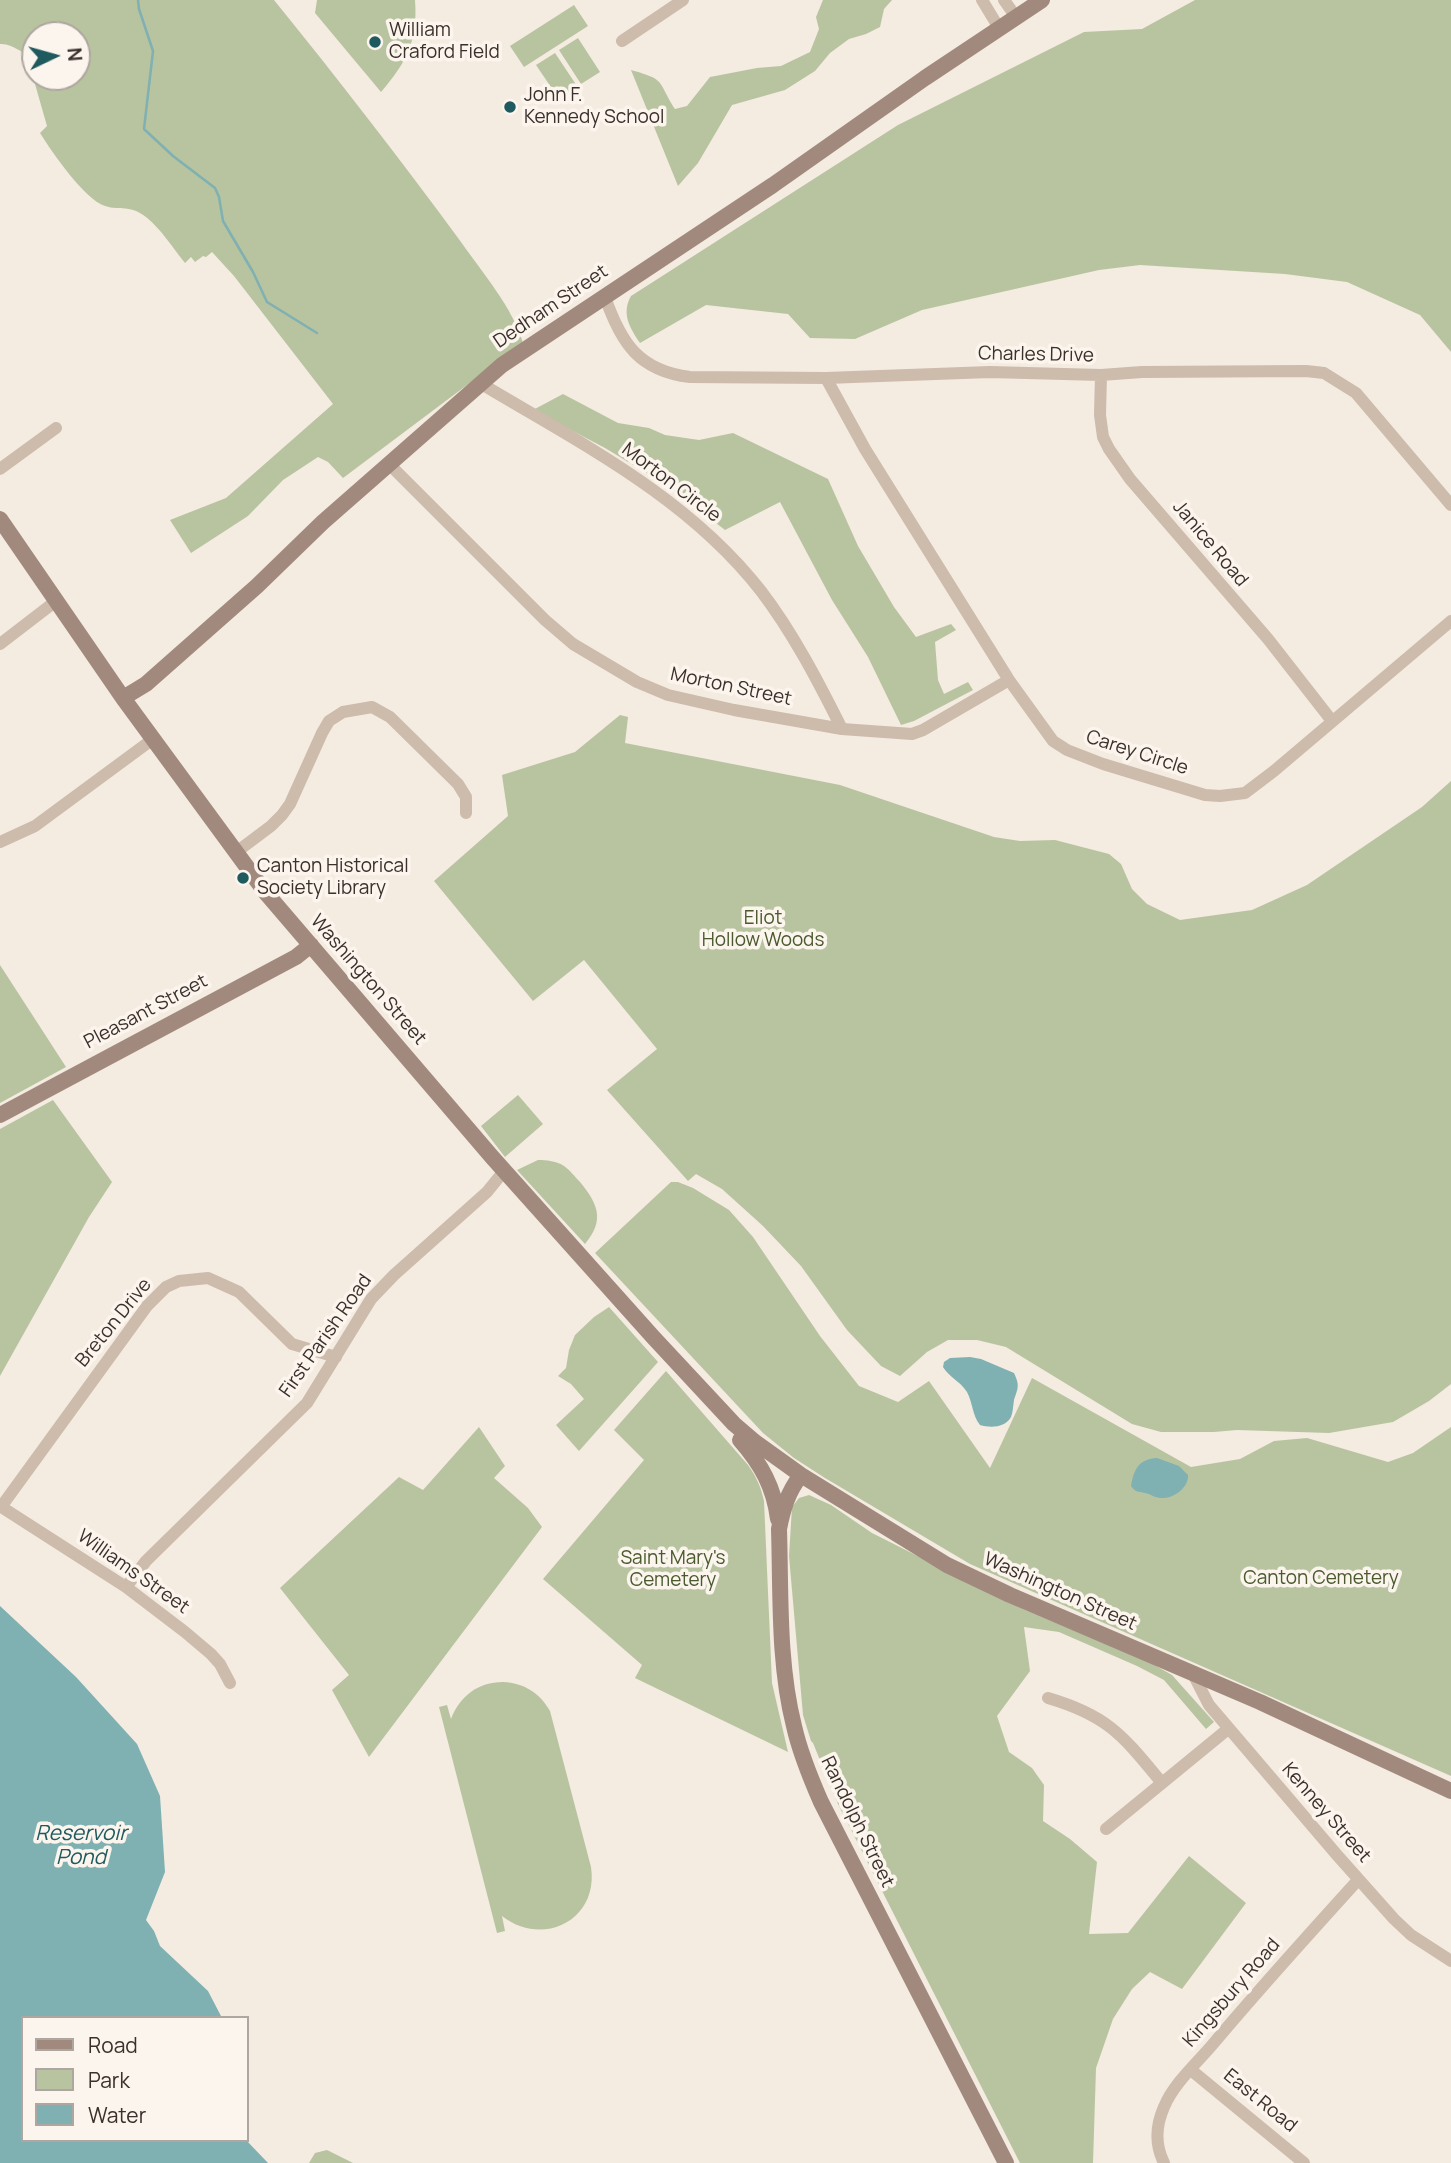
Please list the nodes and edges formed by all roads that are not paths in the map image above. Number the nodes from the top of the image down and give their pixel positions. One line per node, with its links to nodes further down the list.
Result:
1 (683, 0): 7 (street)
2 (982, 0): 6 (street)
3 (1004, 0): 5 (street)
4 (1042, 0): 5 (main road, Dedham Street)
5 (1016, 17): 6 (main road, Dedham Street)
6 (999, 28): 8 (main road, Dedham Street)
7 (622, 41)
8 (605, 297): 10 (street, Charles Drive); 11 (main road, Dedham Street)
9 (1101, 375): 10 (street, Charles Drive); 15 (street, Charles Drive); 22 (street, Janice Road)
10 (826, 378): 20 (street, Carey Circle)
11 (480, 383): 13 (main road, Dedham Street); 23 (street, Morton Circle)
12 (56, 428): 14 (street)
13 (390, 465): 21 (main road, Dedham Street); 23 (street, Morton Street)
14 (0, 469)
15 (1451, 505)
16 (0, 519): 17 (main road, Washington Street)
17 (56, 601): 19 (street); 21 (main road, Washington Street)
18 (1451, 621): 22 (street, Carey Circle)
19 (0, 644)
20 (1009, 680): 22 (street, Carey Circle); 23 (street, Morton Street)
21 (123, 698): 24 (main road, Washington Street)
22 (1332, 721)
23 (842, 729)
24 (153, 739): 26 (street); 27 (main road, Washington Street)
25 (466, 813): 27 (street)
26 (0, 842)
27 (235, 853): 28 (main road, Washington Street)
28 (311, 945): 29 (main road, Pleasant Street); 30 (main road, Washington Street)
29 (0, 1115)
30 (504, 1171): 31 (street, First Parish Road); 32 (main road, Washington Street)
31 (335, 1357): 35 (street, Breton Drive); 37 (street, First Parish Road)
32 (688, 1374): 33 (main road, Washington Street); 34 (main road, Washington Street)
33 (794, 1471): 34 (main road); 36 (main road, Randolph Street); 38 (main road, Washington Street)
34 (776, 1506): 36 (main road, Washington Street)
35 (1, 1507): 37 (street, Williams Street)
36 (779, 1529): 48 (main road, Randolph Street)
37 (126, 1587): 39 (street, Williams Street)
38 (1192, 1672): 41 (street, Kenney Street); 43 (main road, Washington Street)
39 (230, 1683)
40 (1048, 1698): 42 (street)
41 (1228, 1729): 42 (street); 45 (street, Kenney Street)
42 (1162, 1783): 44 (street)
43 (1451, 1791)
44 (1106, 1829)
45 (1358, 1880): 46 (street, Kenney Street); 47 (street, Kingsbury Road)
46 (1451, 1961)
47 (1191, 2070): 49 (street, Kingsbury Road); 50 (street, East Road)
48 (1006, 2163)
49 (1164, 2163)
50 (1304, 2163)

